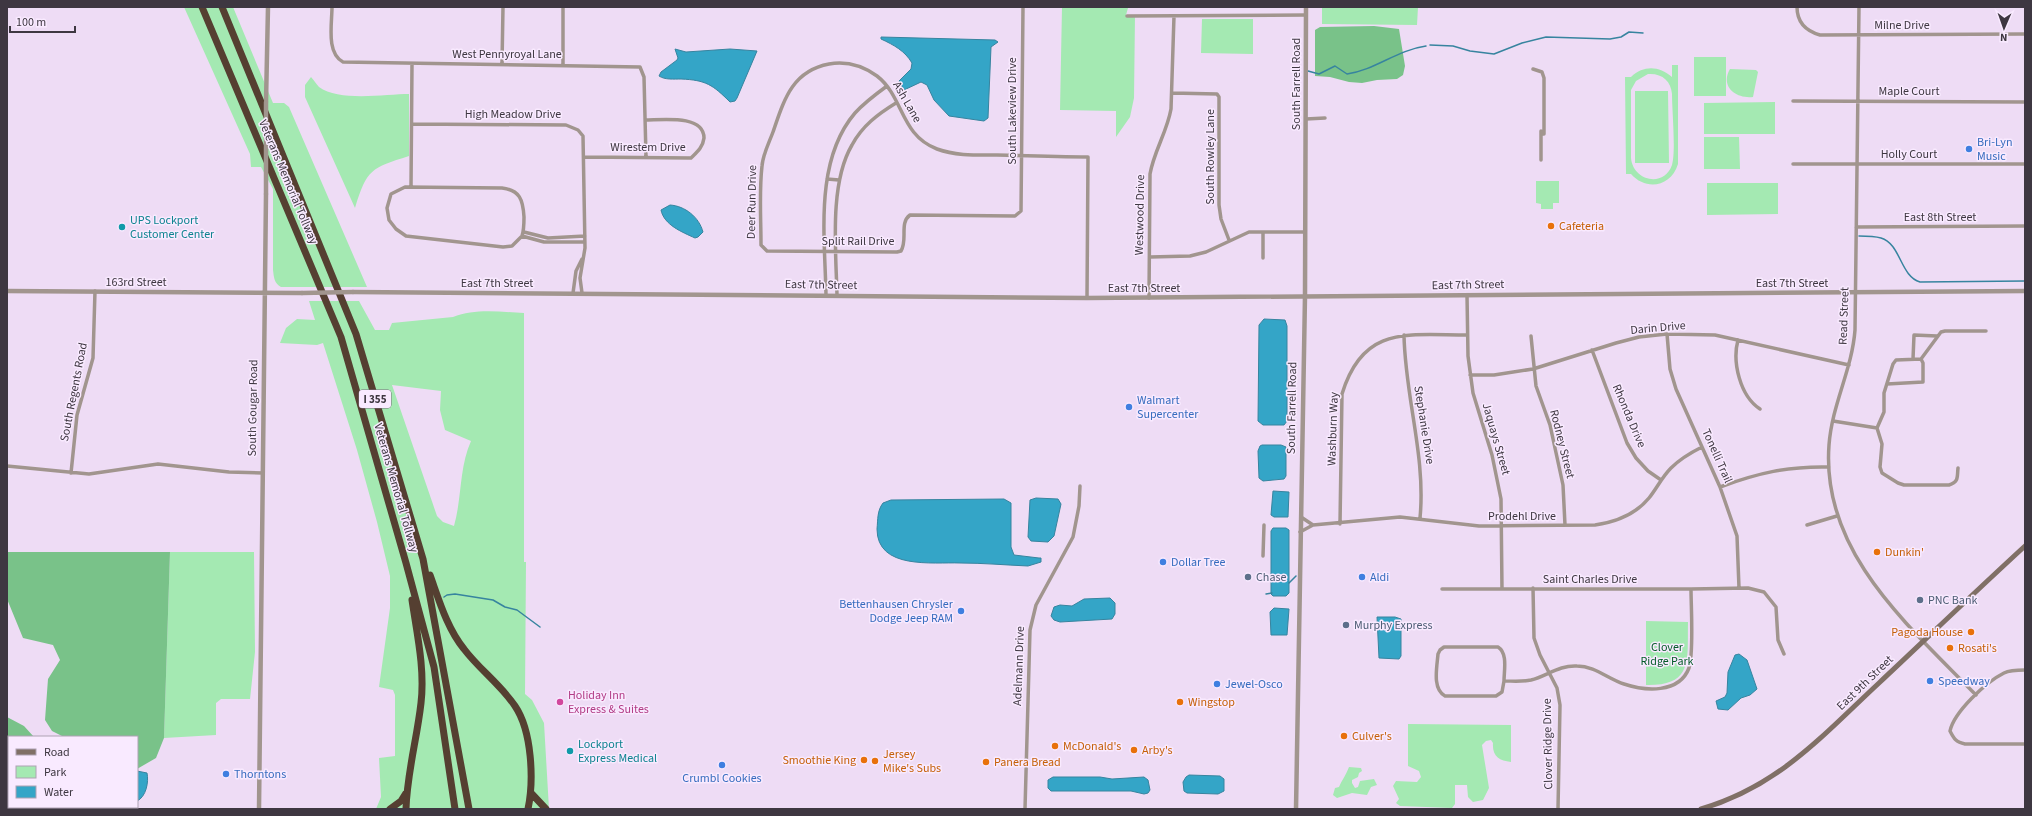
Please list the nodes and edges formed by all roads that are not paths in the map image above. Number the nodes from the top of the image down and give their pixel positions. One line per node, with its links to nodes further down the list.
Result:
1 (202, 7): 108 (highway, Veterans Memorial Tollway / I 355)
2 (222, 7): 106 (highway, Veterans Memorial Tollway / I 355)
3 (268, 7): 60 (street, South Gougar Road, bridge)
4 (332, 7): 16 (street, West Pennyroyal Lane)
5 (503, 7): 17 (street)
6 (563, 7): 18 (street)
7 (1023, 7): 31 (street, South Lakeview Drive)
8 (1306, 7): 11 (street, South Farrell Road)
9 (1797, 7): 15 (street, Milne Drive)
10 (1859, 7): 15 (street, Read Street)
11 (1306, 15): 13 (street); 28 (street, South Farrell Road)
12 (1127, 16): 13 (street)
13 (1174, 16): 22 (street, Westwood Drive)
14 (2025, 34): 15 (street, Milne Drive)
15 (1858, 35): 24 (street, Read Street)
16 (412, 64): 17 (street, West Pennyroyal Lane); 30 (street)
17 (502, 64): 18 (street, West Pennyroyal Lane)
18 (562, 65): 29 (street, West Pennyroyal Lane)
19 (1533, 69): 34 (street)
20 (806, 72): 21 (street, Ash Lane); 50 (street, Deer Run Drive)
21 (887, 86): 26 (street, Ash Lane); 38 (street)
22 (1172, 93): 48 (street, South Rowley Lane); 53 (street, Westwood Drive)
23 (1793, 101): 24 (street, Maple Court)
24 (1857, 101): 25 (street, Maple Court); 36 (street, Read Street)
25 (2025, 102)
26 (896, 103): 31 (street, Ash Lane); 39 (street)
27 (1325, 118): 28 (street)
28 (1306, 119): 45 (street, South Farrell Road)
29 (645, 120): 33 (street, West Pennyroyal Lane); 33 (street, Wirestem Drive)
30 (412, 124): 32 (street, High Meadow Drive); 40 (street)
31 (1021, 156): 41 (street, South Lakeview Drive); 67 (street, Ash Lane)
32 (584, 157): 33 (street, Wirestem Drive); 47 (street, High Meadow Drive)
33 (646, 157)
34 (1541, 160)
35 (1793, 164): 36 (street, Holly Court)
36 (1857, 164): 37 (street, Holly Court); 43 (street, Read Street)
37 (2025, 164)
38 (827, 179): 39 (street); 51 (street)
39 (839, 180): 52 (street)
40 (412, 187): 46 (street); 46 (street)
41 (1018, 214): 52 (street, Split Rail Drive)
42 (2025, 226): 43 (street, East 8th Street)
43 (1856, 227): 59 (street, Read Street)
44 (1263, 232): 45 (street); 48 (street); 55 (street)
45 (1305, 232): 66 (street, South Farrell Road)
46 (523, 234): 47 (street); 49 (street)
47 (585, 236): 49 (street, High Meadow Drive)
48 (1229, 240): 53 (street)
49 (585, 242): 54 (street, High Meadow Drive)
50 (764, 249): 51 (street, Split Rail Drive)
51 (826, 251): 52 (street, Split Rail Drive); 63 (street)
52 (836, 252): 65 (street)
53 (1150, 257): 68 (street, Westwood Drive)
54 (583, 258): 61 (street, High Meadow Drive); 62 (street, High Meadow Drive)
55 (1263, 258)
56 (7, 291): 57 (street, 163rd Street)
57 (95, 291): 60 (street, 163rd Street); 90 (street, South Regents Road)
58 (2025, 291): 59 (street, East 7th Street)
59 (1855, 292): 64 (street, East 7th Street); 79 (street, Read Street)
60 (264, 293): 61 (street, East 7th Street, bridge); 91 (street, South Gougar Road)
61 (573, 293): 62 (street, East 7th Street)
62 (582, 293): 63 (street, East 7th Street)
63 (826, 295): 65 (street, East 7th Street)
64 (1467, 295): 66 (street, East 7th Street); 72 (street, Jaquays Street)
65 (837, 296): 67 (street, East 7th Street)
66 (1305, 296): 68 (street, East 7th Street); 96 (street, South Farrell Road)
67 (1087, 298): 68 (street, East 7th Street)
68 (1149, 298)
69 (1986, 331): 74 (street)
70 (1666, 334): 75 (street, Darin Drive); 76 (street, Darin Drive); 86 (street, Tonelli Trail)
71 (1404, 335): 72 (street, Washburn Way); 97 (street, Stephanie Drive); 98 (street, Washburn Way)
72 (1467, 335): 81 (street, Jaquays Street)
73 (1531, 336): 80 (street, Rodney Street)
74 (1937, 336): 77 (street); 78 (street)
75 (1738, 340): 79 (street, Darin Drive); 83 (street)
76 (1592, 350): 80 (street, Darin Drive); 92 (street, Rhonda Drive)
77 (1913, 359): 78 (street); 82 (street)
78 (1921, 359): 82 (street)
79 (1849, 365): 84 (street, Read Street)
80 (1533, 369): 81 (street, Darin Drive); 101 (street, Rodney Street)
81 (1470, 376): 103 (street, Jaquays Street)
82 (1887, 384): 85 (street)
83 (1760, 409)
84 (1833, 421): 85 (street); 88 (street, Read Street)
85 (1877, 428): 89 (street)
86 (1702, 447): 92 (street, Prodehl Drive); 94 (street, Tonelli Trail)
87 (7, 466): 90 (street)
88 (1829, 467): 94 (street); 95 (street, Read Street)
89 (1958, 468)
90 (71, 473): 91 (street)
91 (263, 473): 124 (street, South Gougar Road)
92 (1661, 480): 101 (street, Prodehl Drive)
93 (1080, 486): 131 (street, Adelmann Drive)
94 (1720, 487): 110 (street, Tonelli Trail)
95 (1837, 516): 102 (street); 114 (street, Read Street)
96 (1301, 517): 100 (street); 104 (street, South Farrell Road)
97 (1420, 518): 98 (street, Prodehl Drive); 103 (street, Prodehl Drive)
98 (1340, 524): 100 (street, Prodehl Drive)
99 (1264, 525): 107 (street)
100 (1312, 525): 104 (street, Prodehl Drive)
101 (1564, 525): 103 (street, Prodehl Drive)
102 (1807, 525)
103 (1502, 526): 112 (street, Jaquays Street)
104 (1300, 532): 132 (street, South Farrell Road)
105 (2025, 546): 114 (main road, East 9th Street)
106 (420, 550): 122 (highway); 128 (highway, Veterans Memorial Tollway / I 355)
107 (1263, 556)
108 (406, 563): 121 (highway); 127 (highway, Veterans Memorial Tollway / I 355)
109 (1533, 588): 112 (street, Saint Charles Drive); 113 (street, Saint Charles Drive); 117 (street, Clover Ridge Drive)
110 (1739, 588): 113 (street, Saint Charles Drive); 115 (street, Saint Charles Drive)
111 (1442, 589): 112 (street, Saint Charles Drive)
112 (1502, 589)
113 (1691, 589): 117 (street)
114 (1924, 641): 119 (street, Read Street); 123 (main road, East 9th Street)
115 (1784, 654)
116 (2025, 670): 119 (street)
117 (1549, 672): 118 (street); 133 (street, Clover Ridge Drive)
118 (1504, 681): 118 (street)
119 (1976, 695): 120 (street)
120 (2025, 744)
121 (406, 793): 125 (highway); 126 (highway)
122 (531, 793): 129 (highway); 130 (highway)
123 (1717, 807): 134 (main road, East 9th Street)
124 (259, 809)
125 (390, 809)
126 (406, 809)
127 (455, 809)
128 (469, 809)
129 (528, 809)
130 (546, 809)
131 (1025, 809)
132 (1296, 809)
133 (1558, 809)
134 (1701, 809)

